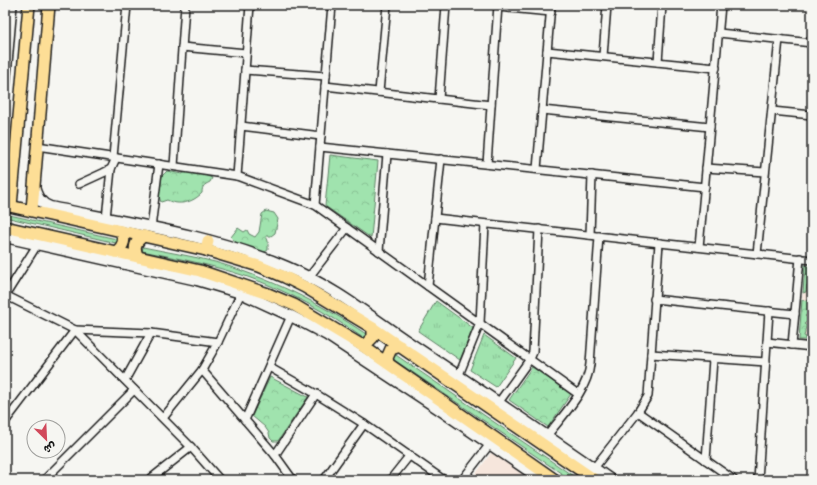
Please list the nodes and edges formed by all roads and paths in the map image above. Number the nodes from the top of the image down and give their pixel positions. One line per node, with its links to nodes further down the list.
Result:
1 (13, 5): 15 (street)
2 (29, 5): 22 (main road)
3 (49, 5): 24 (main road)
4 (127, 5): 47 (street)
5 (185, 5): 19 (street)
6 (250, 5): 23 (street)
7 (332, 5): 29 (street)
8 (387, 5): 34 (street)
9 (446, 5): 36 (street)
10 (607, 5): 25 (street)
11 (662, 5): 26 (street)
12 (721, 5): 16 (street)
13 (498, 6): 14 (street); 37 (street)
14 (551, 8): 21 (street)
15 (8, 20): 20 (street)
16 (719, 33): 17 (street); 27 (street)
17 (779, 39): 18 (street); 39 (street)
18 (812, 43)
19 (182, 47): 23 (street); 51 (street)
20 (7, 48): 30 (street)
21 (547, 50): 25 (street); 38 (street)
22 (25, 51): 24 (main road); 31 (main road)
23 (246, 53): 28 (street)
24 (45, 55): 32 (main road)
25 (603, 56): 26 (street)
26 (658, 62): 27 (street)
27 (716, 68): 42 (street)
28 (245, 70): 29 (street); 41 (street)
29 (326, 76): 33 (street)
30 (6, 77): 35 (street)
31 (22, 84): 32 (main road); 61 (main road)
32 (42, 85): 44 (main road)
33 (325, 86): 34 (street); 43 (street)
34 (379, 92): 36 (street)
35 (5, 98)
36 (439, 99): 37 (street)
37 (491, 105): 50 (street)
38 (542, 110): 42 (street); 54 (street)
39 (772, 111): 40 (street); 55 (street)
40 (812, 115)
41 (240, 126): 43 (street); 57 (street)
42 (710, 127): 52 (street)
43 (321, 136): 45 (street)
44 (37, 146): 47 (street); 59 (main road)
45 (320, 147): 46 (street); 63 (street)
46 (387, 154): 48 (street); 82 (street)
47 (114, 157): 49 (street); 53 (street)
48 (441, 159): 50 (street); 68 (street)
49 (159, 164): 51 (street); 74 (street)
50 (487, 164): 54 (street)
51 (174, 166): 57 (street)
52 (706, 168): 55 (street); 60 (street)
53 (110, 169): 58 (street); 67 (street)
54 (538, 169): 56 (street)
55 (765, 172): 84 (street)
56 (592, 175): 60 (street); 75 (street)
57 (237, 176): 63 (street)
58 (79, 184)
59 (34, 185): 65 (main road); 66 (main road); 67 (street)
60 (705, 187): 81 (street)
61 (9, 188): 62 (main road); 64 (main road)
62 (5, 196)
63 (315, 205): 71 (street)
64 (8, 206): 65 (main road)
65 (32, 210): 66 (main road)
66 (55, 216): 73 (main road)
67 (106, 218): 74 (street)
68 (435, 218): 69 (street); 90 (street)
69 (485, 224): 72 (street); 97 (street)
70 (5, 226): 83 (main road)
71 (347, 228): 82 (street); 89 (street)
72 (539, 230): 75 (street); 109 (street)
73 (121, 231): 74 (main road); 83 (main road)
74 (148, 232): 80 (main road); 85 (main road)
75 (590, 235): 76 (street)
76 (599, 236): 78 (street); 118 (street)
77 (5, 237): 79 (street)
78 (659, 243): 81 (street); 93 (street)
79 (37, 245): 88 (street); 92 (street)
80 (207, 245): 89 (street); 98 (main road)
81 (699, 247): 84 (street)
82 (379, 251): 90 (street)
83 (116, 252): 85 (main road)
84 (757, 254): 86 (street)
85 (138, 257): 88 (main road)
86 (800, 258): 87 (street); 95 (street)
87 (812, 260)
88 (198, 276): 91 (street); 103 (main road)
89 (309, 277): 114 (street)
90 (428, 286): 97 (street)
91 (241, 293): 96 (street); 101 (street)
92 (5, 295): 99 (street)
93 (654, 299): 94 (street); 107 (street)
94 (769, 311): 95 (street); 102 (street)
95 (795, 314): 104 (street)
96 (291, 316): 112 (street); 120 (street)
97 (480, 323): 109 (street); 114 (street)
98 (373, 328): 103 (main road); 105 (main road)
99 (75, 330): 100 (street); 115 (street); 124 (street)
100 (151, 333): 101 (street); 115 (street)
101 (218, 342): 113 (street)
102 (767, 342): 104 (street); 110 (street)
103 (361, 345): 111 (main road)
104 (792, 345): 106 (street)
105 (400, 346): 111 (main road); 114 (main road)
106 (812, 347)
107 (651, 354): 108 (street); 121 (street)
108 (714, 358): 110 (street); 131 (street)
109 (530, 359): 118 (street); 119 (street)
110 (766, 362): 146 (street)
111 (388, 363): 120 (main road)
112 (269, 368): 117 (street); 123 (street)
113 (202, 370): 122 (street); 123 (street)
114 (457, 379): 119 (street); 143 (main road)
115 (125, 380): 116 (street)
116 (134, 390): 122 (street); 133 (street)
117 (316, 394): 125 (street); 129 (street)
118 (578, 394): 126 (street)
119 (499, 402): 126 (street)
120 (441, 406): 127 (street); 142 (main road)
121 (638, 412): 131 (street); 132 (street)
122 (163, 418): 128 (street)
123 (246, 420): 129 (street)
124 (5, 422)
125 (364, 424): 130 (street); 137 (street)
126 (547, 436): 132 (street)
127 (490, 444): 140 (street); 141 (street)
128 (191, 447): 134 (street); 135 (street)
129 (275, 455): 136 (street)
130 (410, 455): 138 (street); 139 (street)
131 (706, 460): 145 (street)
132 (594, 468): 144 (street)
133 (44, 480)
134 (149, 480)
135 (220, 480)
136 (293, 480)
137 (324, 480)
138 (390, 480)
139 (444, 480)
140 (462, 480)
141 (542, 480)
142 (555, 480)
143 (595, 480)
144 (611, 480)
145 (734, 480)
146 (758, 480)

